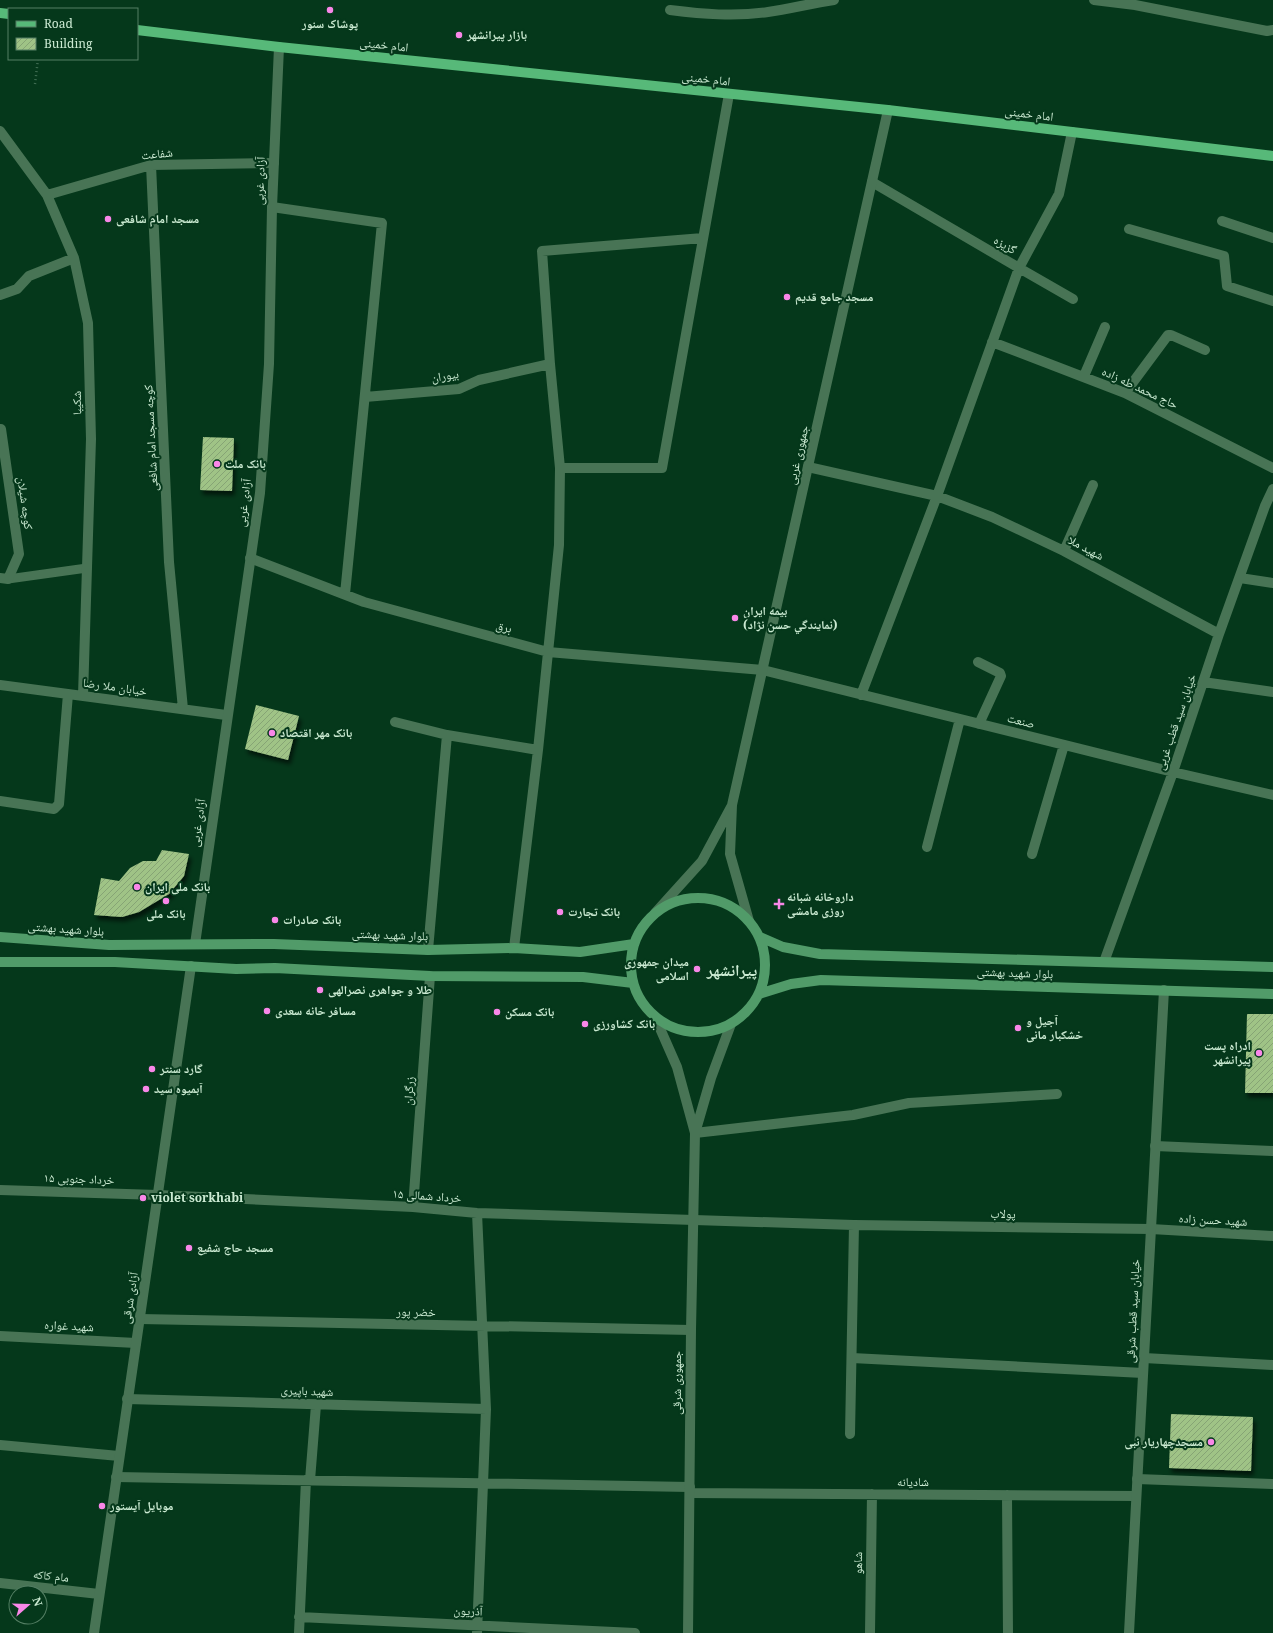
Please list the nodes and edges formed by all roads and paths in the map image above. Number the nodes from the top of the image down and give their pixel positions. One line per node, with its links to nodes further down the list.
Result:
1 (834, 0): 3 (street)
2 (1094, 0): 5 (street)
3 (670, 10)
4 (138, 30): 6 (main road, امام خمینی)
5 (1273, 30)
6 (279, 47): 9 (main road, امام خمینی); 14 (street, آزادی غربی)
7 (38, 60): 8 (path)
8 (35, 84)
9 (729, 94): 10 (main road, امام خمینی); 21 (street)
10 (888, 110): 12 (main road, امام خمینی); 16 (street, جمهوری غربی)
11 (0, 131): 17 (street, شکیبا)
12 (1072, 132): 13 (main road, امام خمینی); 24 (street, گزیزه)
13 (1273, 156)
14 (274, 163): 15 (street, شفاعت); 18 (street, آزادی غربی)
15 (151, 165): 17 (street, شفاعت); 59 (street, کوچه مسجد امام شافعی)
16 (872, 182): 24 (street, گزیزه); 36 (street, جمهوری غربی)
17 (47, 195): 23 (street, شکیبا)
18 (272, 207): 34 (street); 43 (street, آزادی غربی)
19 (1222, 221): 22 (street)
20 (1129, 229): 27 (street)
21 (703, 238): 31 (street); 37 (street)
22 (1273, 238)
23 (74, 258): 25 (street); 44 (street, شکیبا)
24 (1019, 268): 26 (street); 29 (street)
25 (0, 295)
26 (1073, 298)
27 (1273, 301)
28 (1106, 327): 32 (street)
29 (992, 342): 32 (street, حاج محمد طه زاده); 41 (street)
30 (1205, 350): 33 (street)
31 (550, 364): 34 (street, بیوران); 37 (street)
32 (1084, 376): 33 (street, حاج محمد طه زاده)
33 (1125, 393): 38 (street, حاج محمد طه زاده)
34 (365, 397): 48 (street)
35 (1, 429): 46 (street, کوچه شیلان)
36 (808, 467): 41 (street, شهید ملا); 52 (street, جمهوری غربی)
37 (560, 468): 50 (street)
38 (1273, 468)
39 (1093, 485): 42 (street)
40 (1273, 490): 45 (street, خیابان سید قطب غربی)
41 (937, 496): 42 (street, شهید ملا); 57 (street)
42 (1064, 551): 49 (street, شهید ملا)
43 (250, 558): 48 (street, برق); 60 (street, آزادی غربی)
44 (87, 568): 46 (lane, کوچه شیلان); 58 (street, شکیبا)
45 (1240, 578): 47 (street); 49 (street, خیابان سید قطب غربی)
46 (4, 579)
47 (1273, 582)
48 (345, 594): 50 (street, برق)
49 (1218, 634): 53 (street, خیابان سید قطب غربی)
50 (548, 652): 52 (street, برق); 66 (street)
51 (978, 662): 63 (street)
52 (763, 670): 57 (street, صنعت); 70 (street, جمهوری غربی)
53 (1203, 682): 55 (street); 67 (street, خیابان سید قطب غربی)
54 (0, 684): 56 (street, خیابان ملا رضا)
55 (1273, 692)
56 (68, 694): 58 (street, خیابان ملا رضا); 69 (street)
57 (861, 694): 61 (street, صنعت)
58 (83, 696): 59 (street, خیابان ملا رضا)
59 (183, 709): 60 (street, خیابان ملا رضا)
60 (226, 715): 77 (street, آزادی غربی)
61 (960, 719): 63 (street, صنعت); 71 (street)
62 (395, 722): 64 (street)
63 (979, 724): 65 (street, صنعت)
64 (447, 735): 66 (street); 80 (street)
65 (1064, 745): 67 (street, صنعت); 72 (street)
66 (538, 750): 79 (street)
67 (1173, 772): 68 (street, صنعت); 82 (street, خیابان سید قطب غربی)
68 (1273, 795)
69 (0, 801)
70 (732, 805): 73 (street); 74 (street)
71 (927, 847)
72 (1032, 854)
73 (655, 913): 74 (main road); 78 (main road)
74 (750, 921): 76 (main road)
75 (0, 937): 77 (main road, بلوار شهید بهشتی)
76 (760, 937): 82 (main road, بلوار شهید بهشتی); 88 (main road)
77 (195, 944): 80 (main road, بلوار شهید بهشتی)
78 (634, 944): 79 (main road, بلوار شهید بهشتی); 86 (main road)
79 (514, 948): 80 (main road, بلوار شهید بهشتی)
80 (428, 950)
81 (0, 962): 83 (main road)
82 (1104, 962): 84 (main road, بلوار شهید بهشتی)
83 (191, 966): 85 (main road); 97 (street, آزادی شرقی)
84 (1273, 967)
85 (430, 976): 86 (main road); 98 (street, زرگران)
86 (633, 983): 90 (main road)
87 (1164, 990): 88 (main road, بلوار شهید بهشتی); 89 (main road, بلوار شهید بهشتی); 94 (street, خیابان سید قطب شرقی)
88 (759, 994): 91 (main road)
89 (1273, 994)
90 (655, 1016): 91 (main road); 93 (street)
91 (731, 1024): 93 (street)
92 (1057, 1094): 93 (street)
93 (695, 1133): 100 (street, جمهوری شرقی)
94 (1155, 1146): 95 (street); 102 (street, خیابان سید قطب شرقی)
95 (1273, 1151)
96 (0, 1190): 97 (street, ۱۵ خرداد جنوبی)
97 (158, 1194): 98 (street, ۱۵ خرداد شمالی); 104 (street, آزادی شرقی)
98 (413, 1208): 99 (street, ۱۵ خرداد شمالی)
99 (477, 1213): 100 (street, ۱۵ خرداد شمالی); 105 (street)
100 (694, 1221): 101 (street, پولاب); 106 (street, جمهوری شرقی)
101 (854, 1225): 102 (street, پولاب); 109 (street)
102 (1151, 1229): 103 (street, شهید حسن زاده); 110 (street, خیابان سید قطب شرقی)
103 (1273, 1236)
104 (140, 1319): 105 (street, خضر پور); 108 (street, آزادی شرقی)
105 (481, 1326): 106 (street, خضر پور); 115 (street)
106 (690, 1330): 124 (street, جمهوری شرقی)
107 (0, 1336): 108 (street, شهید غواره)
108 (136, 1343): 113 (street, آزادی شرقی)
109 (852, 1358): 112 (street); 116 (street)
110 (1144, 1358): 111 (street); 112 (street, خیابان سید قطب شرقی)
111 (1273, 1365)
112 (1143, 1373): 120 (street, خیابان سید قطب شرقی)
113 (127, 1399): 114 (street, شهید باپیری); 118 (street, آزادی شرقی)
114 (316, 1405): 115 (street, شهید باپیری); 121 (street)
115 (486, 1409): 122 (street)
116 (850, 1434)
117 (0, 1445): 118 (street)
118 (119, 1456): 119 (street, آزادی شرقی)
119 (116, 1477): 121 (street, شادیانه); 129 (street, آزادی شرقی)
120 (1137, 1478): 123 (street); 127 (street, خیابان سید قطب شرقی)
121 (308, 1480): 122 (street, شادیانه); 130 (street)
122 (484, 1483): 124 (street, شادیانه); 131 (street)
123 (1273, 1484)
124 (690, 1490): 125 (street, شادیانه); 135 (street, جمهوری شرقی)
125 (872, 1494): 126 (street, شادیانه); 136 (street, شاهو)
126 (1007, 1495): 127 (street, شادیانه); 137 (street)
127 (1136, 1496): 138 (street, خیابان سید قطب شرقی)
128 (0, 1583): 129 (street, مام کاکه)
129 (99, 1594): 132 (street, آزادی شرقی)
130 (300, 1617): 131 (street, آذریون); 133 (street)
131 (477, 1629): 134 (street, آذریون)
132 (94, 1633)
133 (299, 1633)
134 (635, 1633)
135 (688, 1633)
136 (870, 1633)
137 (1008, 1633)
138 (1129, 1633)

